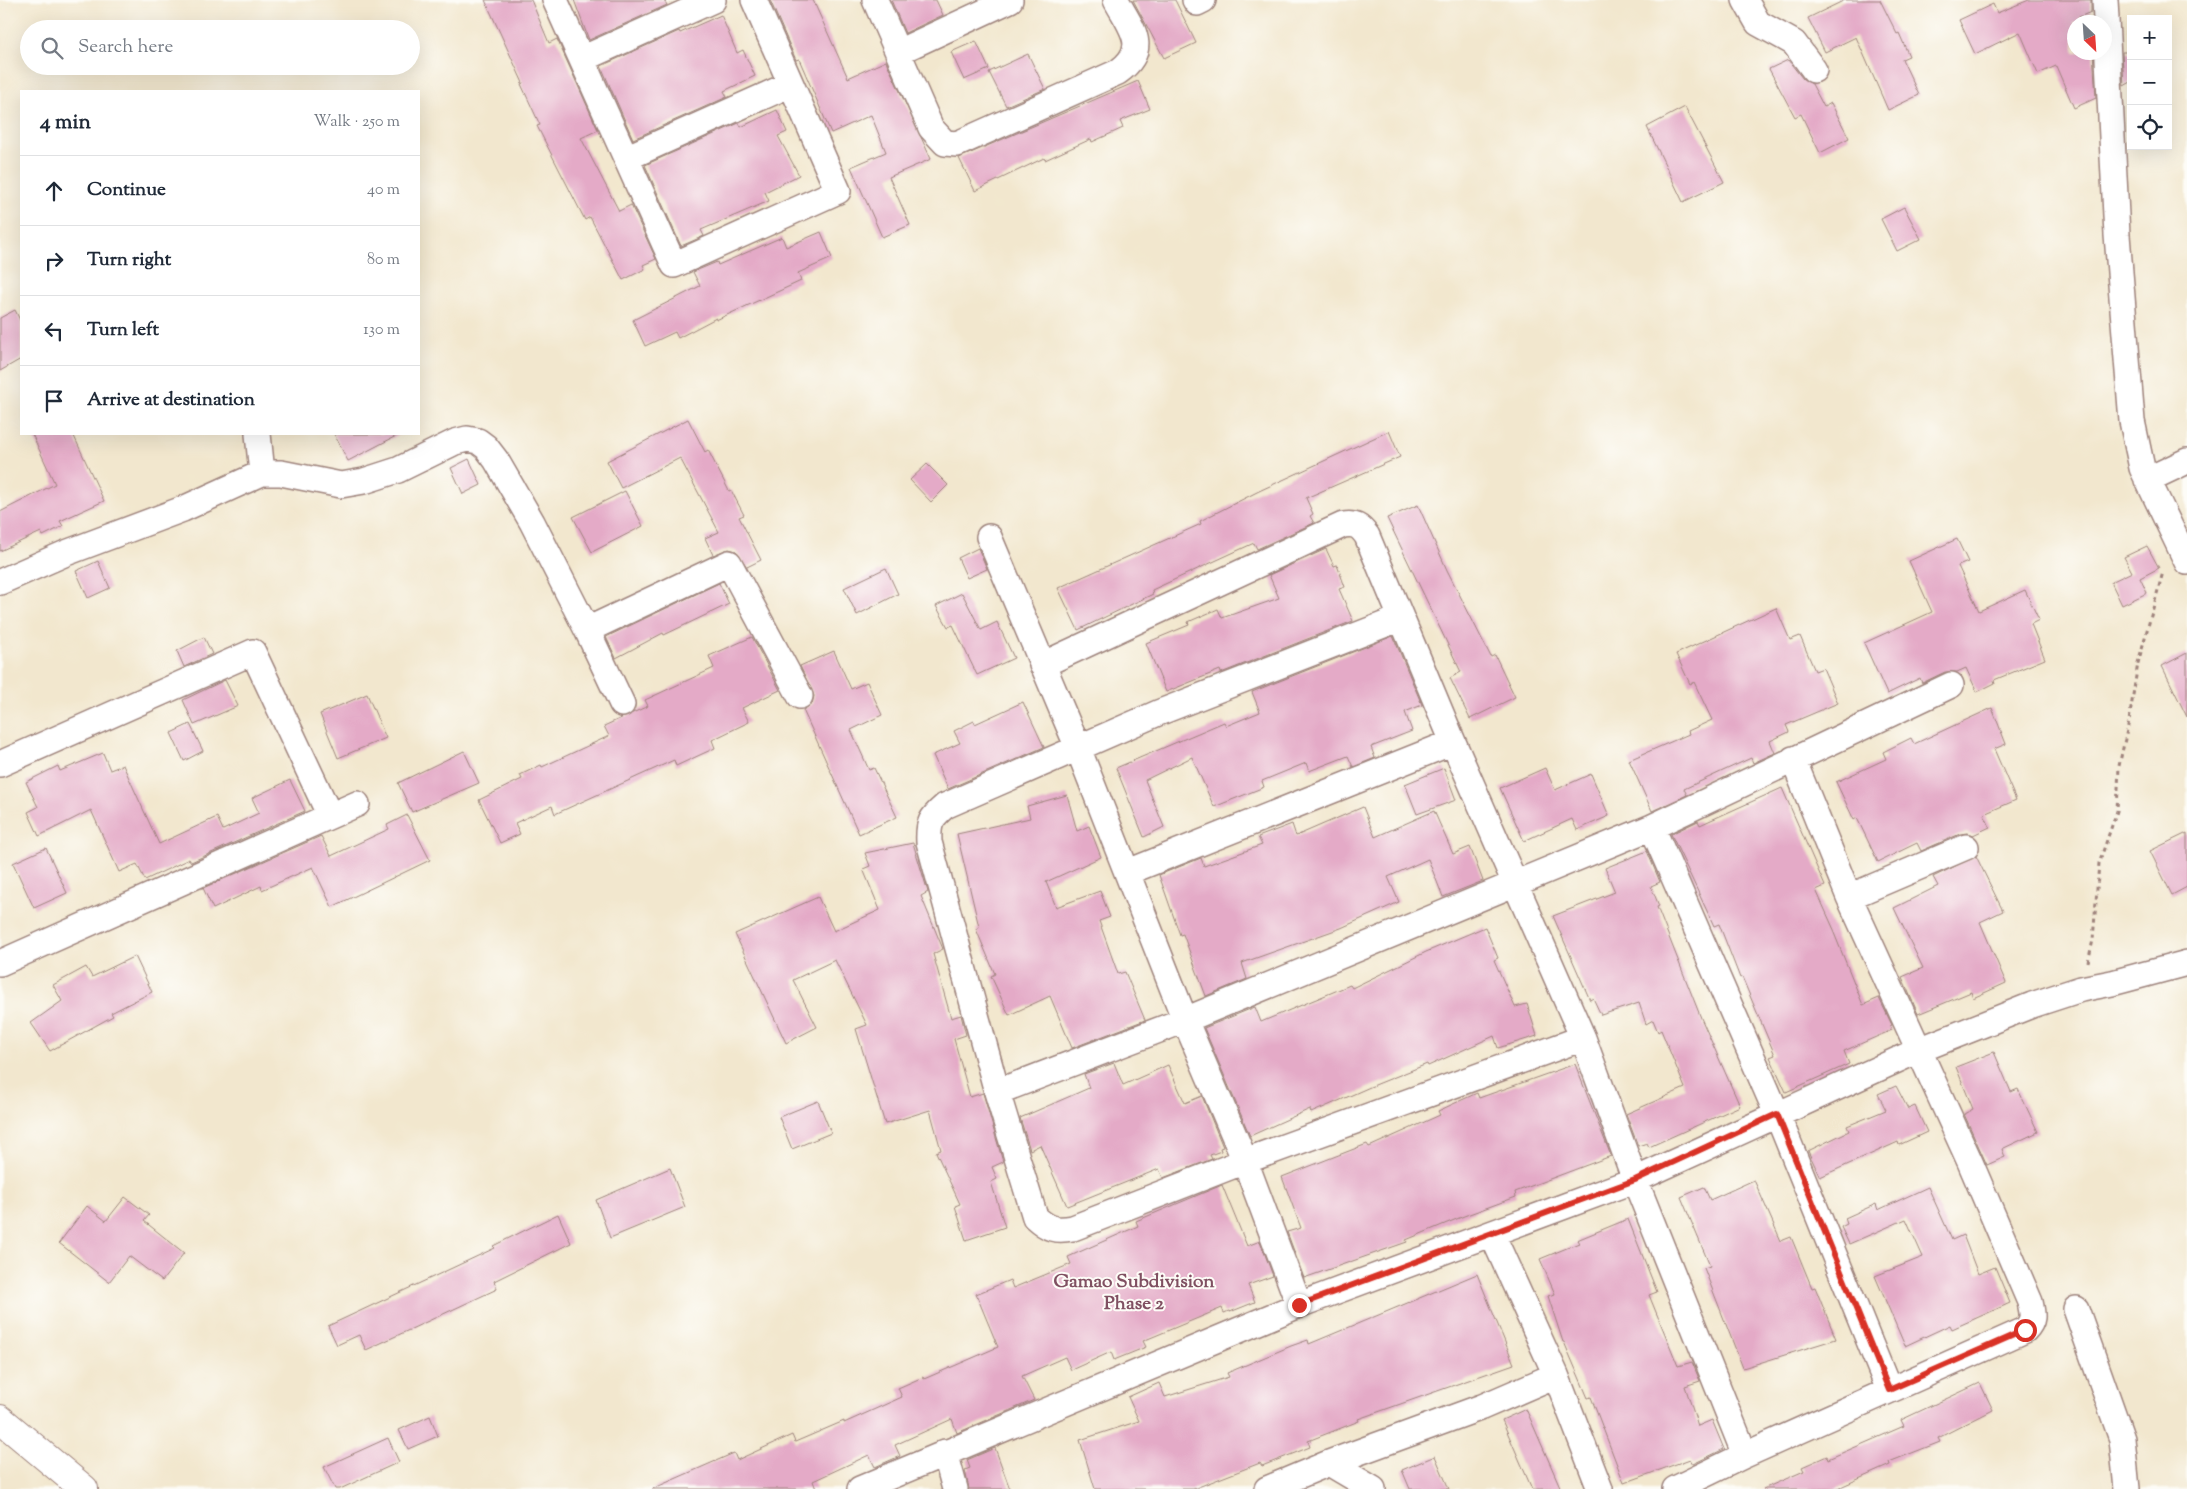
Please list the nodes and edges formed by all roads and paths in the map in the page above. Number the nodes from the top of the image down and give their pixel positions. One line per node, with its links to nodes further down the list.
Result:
1 (556, 0): 12 (street)
2 (712, 0): 12 (street)
3 (754, 0): 14 (street)
4 (875, 0): 11 (street)
5 (1010, 0): 11 (street)
6 (1116, 0): 11 (street)
7 (1195, 0): 8 (street)
8 (1203, 0)
9 (1745, 0): 13 (street)
10 (2105, 0): 19 (street)
11 (898, 52)
12 (582, 59): 15 (street)
13 (1814, 70)
14 (791, 84): 15 (street); 15 (street)
15 (626, 158)
16 (258, 435): 18 (street)
17 (2187, 462): 19 (street)
18 (262, 473): 23 (street); 25 (street)
19 (2147, 480): 21 (street)
20 (989, 537): 26 (street)
21 (2174, 537): 22 (street); 43 (path)
22 (2187, 562)
23 (0, 582)
24 (1401, 618): 26 (street); 30 (street); 31 (street)
25 (588, 630): 28 (street); 29 (street)
26 (1042, 665): 31 (street)
27 (1951, 685): 32 (street)
28 (800, 696)
29 (622, 704)
30 (1454, 742): 38 (street); 39 (street)
31 (1078, 748): 38 (street); 47 (street)
32 (1793, 759): 36 (street); 40 (street)
33 (0, 764): 35 (street)
34 (357, 804): 35 (street)
35 (330, 816): 41 (street)
36 (1652, 827): 39 (street); 48 (street)
37 (1966, 847): 40 (street)
38 (1128, 872): 44 (street)
39 (1516, 884): 44 (street); 45 (street)
40 (1849, 897): 46 (street)
41 (0, 963)
42 (2186, 968): 43 (street)
43 (2081, 989): 46 (street)
44 (1185, 1020): 47 (street); 49 (street)
45 (1583, 1038): 49 (street); 50 (street)
46 (1919, 1050): 48 (street); 55 (street)
47 (997, 1092): 49 (street)
48 (1777, 1114): 50 (street); 55 (street)
49 (1245, 1161): 52 (street)
50 (1635, 1180): 51 (street); 58 (street)
51 (1492, 1234): 52 (street); 54 (street)
52 (1299, 1305): 57 (street)
53 (2076, 1309): 67 (street)
54 (1556, 1375): 59 (street); 65 (street)
55 (1889, 1390): 58 (street)
56 (0, 1419): 60 (street)
57 (945, 1452): 61 (street); 62 (street)
58 (1745, 1455): 66 (street)
59 (1329, 1463): 63 (street); 64 (street)
60 (80, 1488)
61 (860, 1489)
62 (955, 1489)
63 (1267, 1489)
64 (1372, 1489)
65 (1600, 1489)
66 (1675, 1489)
67 (2127, 1489)

